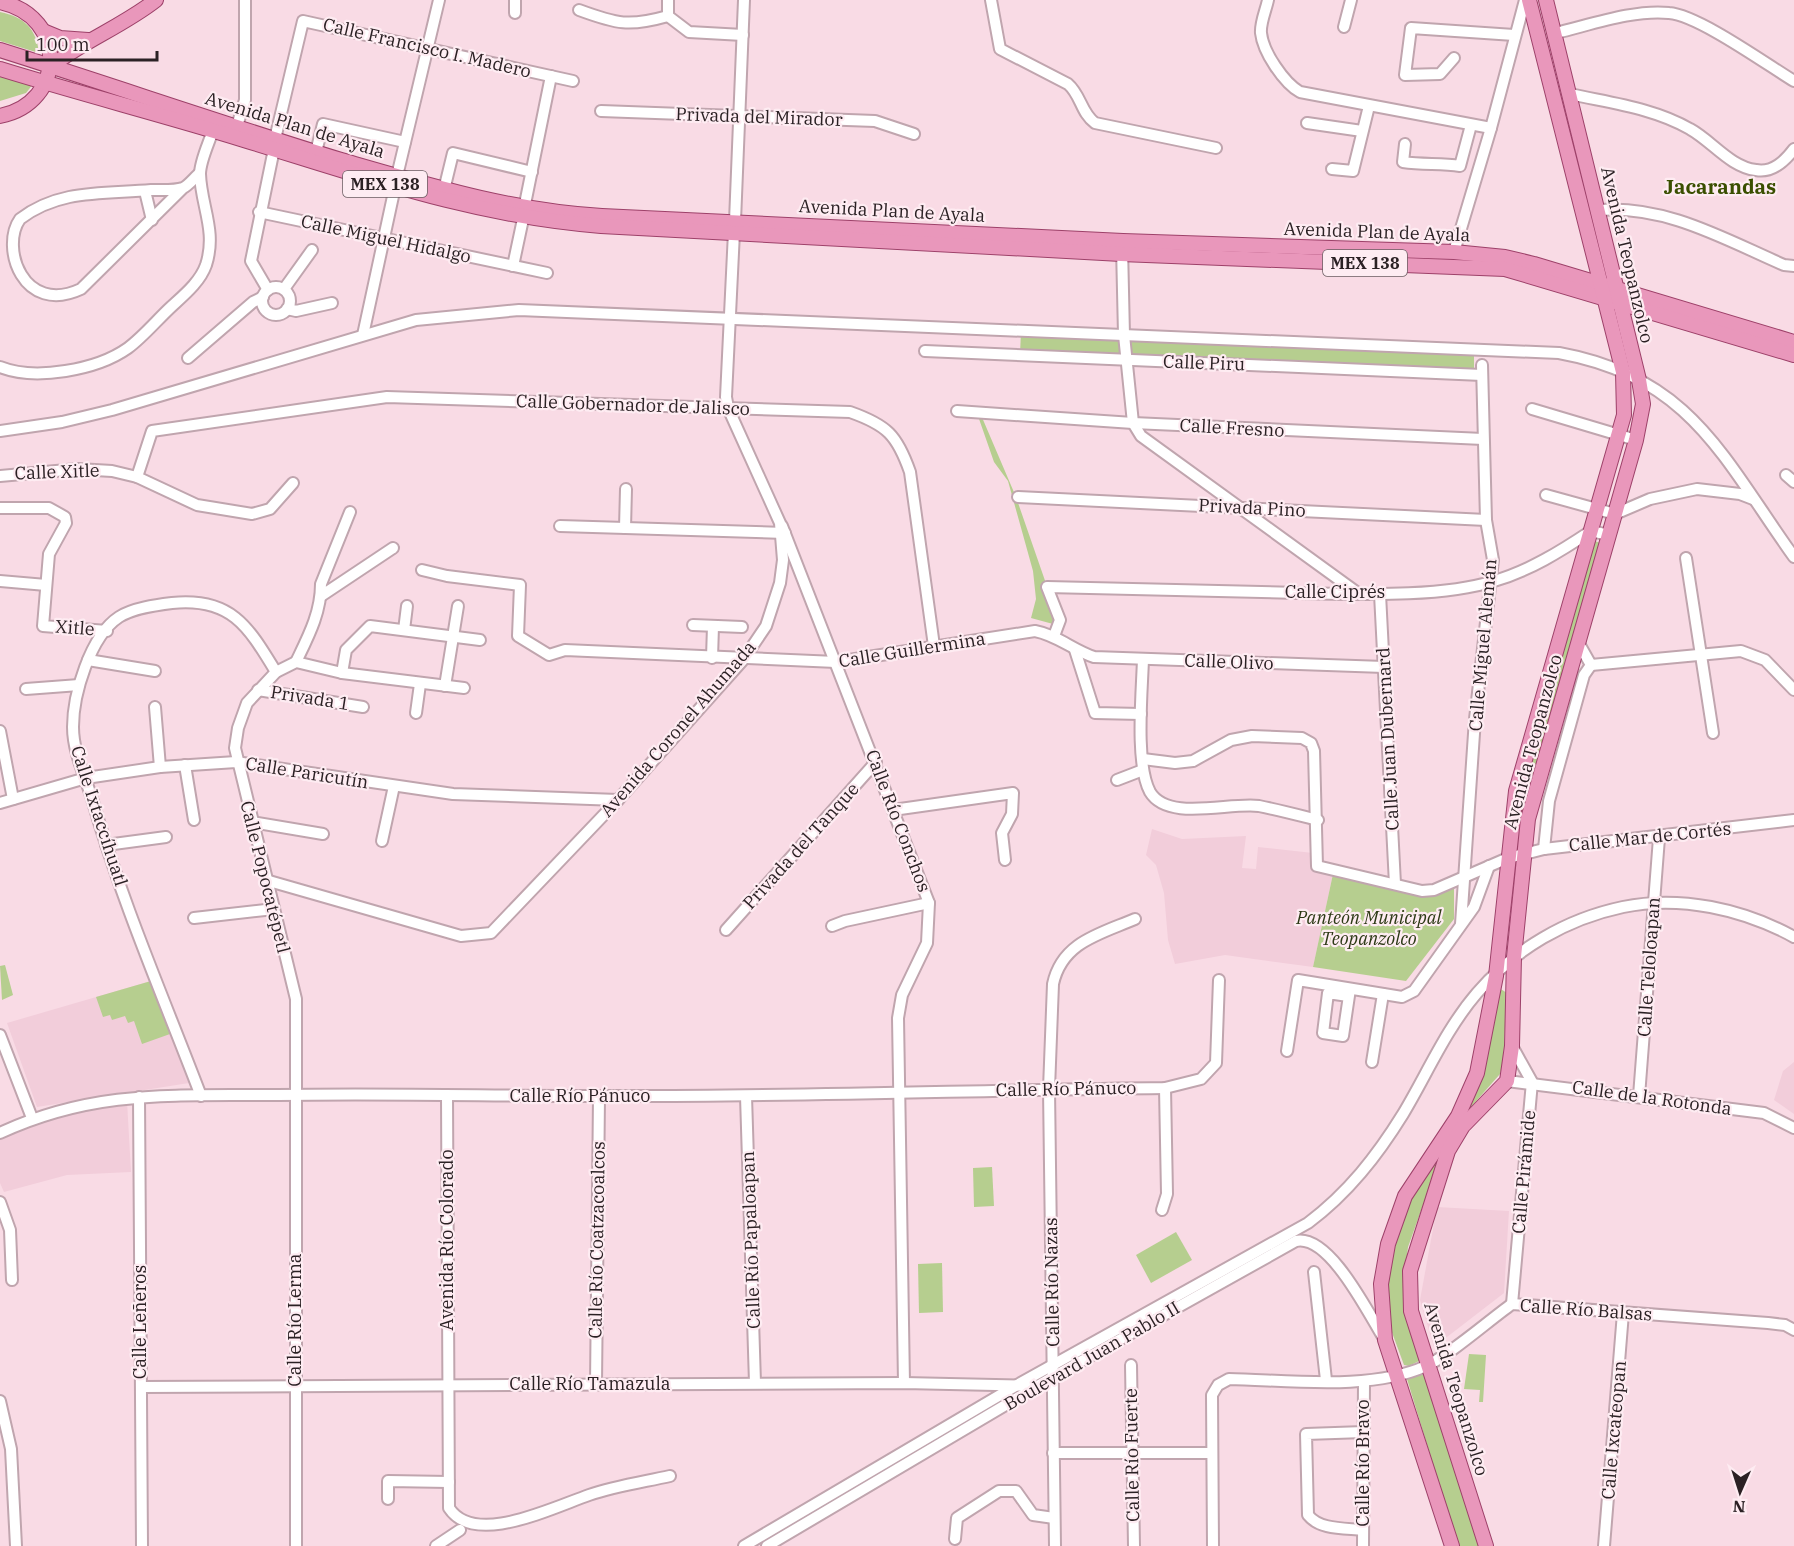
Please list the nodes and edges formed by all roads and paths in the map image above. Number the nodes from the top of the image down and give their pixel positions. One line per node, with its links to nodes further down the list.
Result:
1 (156, 0): 22 (main road)
2 (245, 0): 43 (street)
3 (439, 0): 24 (street)
4 (515, 0): 15 (street)
5 (668, 0): 16 (street)
6 (744, 0): 20 (street, Avenida Coronel Ahumada)
7 (991, 0): 52 (street)
8 (1268, 0): 37 (street)
9 (1351, 0): 17 (street)
10 (1527, 0): 21 (street); 55 (main road, Avenida Teopanzolco)
11 (1546, 0): 19 (main road, Avenida Teopanzolco)
12 (0, 2): 13 (main road)
13 (17, 4): 18 (main road)
14 (579, 10): 16 (street)
15 (515, 13)
16 (668, 15): 20 (street)
17 (1344, 27)
18 (44, 31): 22 (main road); 27 (main road)
19 (1556, 33): 32 (street); 35 (main road, Avenida Teopanzolco)
20 (743, 35): 40 (street, Avenida Coronel Ahumada)
21 (1514, 35): 26 (street); 44 (street)
22 (90, 40): 25 (main road)
23 (0, 50): 27 (main road, Avenida Plan de Ayala / MEX 138)
24 (428, 50): 30 (street, Calle Francisco I. Madero); 48 (street); 49 (street, Calle Francisco I. Madero)
25 (72, 51): 27 (main road); 29 (main road)
26 (1454, 58)
27 (50, 67): 29 (main road, Avenida Plan de Ayala / MEX 138); 33 (main road)
28 (0, 69): 33 (main road, Avenida Plan de Ayala / MEX 138)
29 (75, 75): 43 (main road, Avenida Plan de Ayala / MEX 138)
30 (551, 76): 31 (street, Calle Francisco I. Madero); 57 (street)
31 (573, 81)
32 (1794, 81)
33 (45, 83): 34 (main road, Avenida Plan de Ayala / MEX 138); 36 (main road)
34 (77, 90): 36 (main road); 45 (main road, Avenida Plan de Ayala / MEX 138)
35 (1570, 94): 51 (main road, Avenida Teopanzolco); 53 (street)
36 (25, 106): 39 (main road)
37 (1369, 106): 42 (street); 46 (street)
38 (601, 111): 40 (street, Privada del Mirador)
39 (0, 116)
40 (739, 116): 47 (street, Privada del Mirador); 67 (street, Avenida Coronel Ahumada)
41 (1307, 123): 46 (street)
42 (1471, 125): 44 (street); 50 (street)
43 (237, 126): 49 (main road, Avenida Plan de Ayala / MEX 138)
44 (1491, 128): 71 (street)
45 (213, 130): 49 (main road, Avenida Plan de Ayala / MEX 138); 58 (street)
46 (1362, 131): 56 (street)
47 (914, 134)
48 (405, 142): 54 (street); 59 (street)
49 (274, 144): 54 (main road, Avenida Plan de Ayala / MEX 138); 59 (main road, Avenida Plan de Ayala / MEX 138); 64 (street)
50 (1405, 144)
51 (1583, 147): 55 (main road); 63 (main road, Avenida Teopanzolco)
52 (1216, 148)
53 (1794, 149)
54 (316, 152): 59 (main road, Avenida Plan de Ayala / MEX 138)
55 (1566, 152): 76 (main road, Avenida Teopanzolco)
56 (1332, 169)
57 (532, 172): 61 (street); 65 (street)
58 (200, 173): 60 (street); 91 (street)
59 (396, 182): 61 (main road, Avenida Plan de Ayala / MEX 138); 65 (main road, Avenida Plan de Ayala / MEX 138); 68 (street)
60 (183, 188): 62 (street); 66 (street)
61 (444, 190): 65 (main road, Avenida Plan de Ayala / MEX 138)
62 (145, 191): 66 (street); 66 (street)
63 (1599, 210): 73 (street); 78 (main road, Avenida Teopanzolco)
64 (259, 212): 68 (street, Calle Miguel Hidalgo); 77 (street)
65 (523, 214): 67 (main road, Avenida Plan de Ayala / MEX 138); 72 (street)
66 (152, 220)
67 (734, 227): 69 (main road, Avenida Plan de Ayala / MEX 138); 82 (street, Avenida Coronel Ahumada)
68 (385, 238): 72 (street, Calle Miguel Hidalgo); 84 (street)
69 (1122, 248): 71 (main road, Avenida Plan de Ayala / MEX 138); 76 (main road, Avenida Plan de Ayala / MEX 138); 85 (street)
70 (312, 250): 75 (street)
71 (1454, 252): 76 (main road, Avenida Plan de Ayala / MEX 138)
72 (513, 266): 74 (street, Calle Miguel Hidalgo)
73 (1794, 266)
74 (547, 273)
75 (284, 289): 77 (street); 80 (street)
76 (1602, 292): 78 (main road, Avenida Plan de Ayala / MEX 138); 93 (main road, Avenida Teopanzolco)
77 (265, 293): 80 (street); 89 (street)
78 (1620, 297): 81 (main road, Avenida Plan de Ayala / MEX 138); 83 (main road, Avenida Teopanzolco); 86 (main road, Avenida Plan de Ayala / MEX 138)
79 (332, 303): 80 (street)
80 (287, 309)
81 (1650, 312): 83 (main road); 88 (main road, Avenida Plan de Ayala / MEX 138)
82 (732, 318): 84 (street); 85 (street); 95 (street, Avenida Coronel Ahumada)
83 (1628, 333): 94 (main road, Avenida Teopanzolco)
84 (363, 334): 99 (street)
85 (1124, 335): 90 (street); 93 (street)
86 (1794, 342)
87 (925, 351): 90 (street, Calle Piru)
88 (1794, 355)
89 (188, 358)
90 (1127, 360): 92 (street, Calle Piru); 98 (street)
91 (0, 367)
92 (1482, 370): 101 (street, Calle Miguel Alemán)
93 (1623, 372): 94 (street); 100 (main road, Avenida Teopanzolco)
94 (1639, 380): 102 (main road, Avenida Teopanzolco); 109 (street)
95 (729, 408): 104 (street, Calle Gobernador de Jalisco); 118 (street, Avenida Coronel Ahumada); 147 (street, Calle Gobernador de Jalisco)
96 (1532, 409): 100 (street)
97 (957, 411): 98 (street, Calle Fresno)
98 (1132, 423): 101 (street, Calle Fresno); 111 (street)
99 (0, 431)
100 (1620, 435): 102 (street); 112 (main road, Avenida Teopanzolco)
101 (1483, 439): 115 (street, Calle Miguel Alemán)
102 (1636, 440): 114 (main road, Avenida Teopanzolco)
103 (0, 476): 104 (street, Calle Xitle)
104 (137, 477): 105 (street, Calle Xitle)
105 (293, 483)
106 (626, 489): 117 (street)
107 (1546, 495): 112 (street)
108 (1018, 497): 111 (street, Privada Pino)
109 (1753, 499): 114 (street); 121 (street)
110 (0, 508): 131 (street, Calle Xitle)
111 (1242, 508): 115 (street, Privada Pino); 132 (street)
112 (1597, 511): 114 (street); 119 (main road, Avenida Teopanzolco)
113 (350, 512): 134 (street)
114 (1615, 514): 120 (main road, Avenida Teopanzolco)
115 (1486, 520): 129 (street, Calle Miguel Alemán)
116 (560, 526): 117 (street)
117 (625, 528): 118 (street)
118 (782, 529): 128 (street, Calle Río Conchos); 130 (street, Avenida Coronel Ahumada)
119 (1591, 531): 120 (street); 129 (street, Calle Ciprés); 197 (main road, Avenida Teopanzolco)
120 (1609, 535): 146 (main road, Avenida Teopanzolco)
121 (1781, 539): 122 (street); 124 (street)
122 (1794, 541)
123 (393, 548): 134 (street)
124 (1794, 557)
125 (1686, 558): 149 (street)
126 (422, 570): 150 (street, Calle Guillermina)
127 (0, 581): 131 (street)
128 (805, 581): 130 (street); 155 (street, Calle Río Conchos)
129 (1492, 582): 133 (street, Calle Ciprés); 200 (street, Calle Miguel Alemán)
130 (780, 583): 153 (street, Avenida Coronel Ahumada)
131 (46, 585): 137 (street, Calle Xitle)
132 (1360, 594): 133 (street, Calle Ciprés); 143 (street, Calle Ciprés)
133 (1380, 594): 157 (street, Calle Juan Dubernard)
134 (321, 596): 154 (street)
135 (407, 606): 142 (street)
136 (458, 606): 144 (street)
137 (43, 626): 141 (street, Xitle)
138 (693, 626): 139 (street)
139 (713, 626): 140 (street); 150 (street)
140 (742, 627)
141 (107, 630): 152 (street, Calle Ixtaccíhuatl); 159 (street, Calle Ixtaccíhuatl)
142 (404, 630): 144 (street); 160 (street)
143 (1054, 636): 147 (street, Calle Guillermina); 148 (street, Calle Guillermina)
144 (453, 637): 145 (street); 163 (street)
145 (480, 640)
146 (1578, 642): 156 (street); 196 (main road, Avenida Teopanzolco)
147 (934, 646): 155 (street, Calle Guillermina)
148 (1075, 650): 151 (street, Calle Olivo); 171 (street)
149 (1701, 656): 156 (street); 167 (street); 173 (street)
150 (712, 658): 153 (street, Calle Guillermina)
151 (1143, 659): 157 (street, Calle Olivo); 171 (street)
152 (88, 660): 158 (street); 162 (street, Calle Ixtaccíhuatl)
153 (743, 660): 155 (street, Calle Guillermina); 183 (street, Avenida Coronel Ahumada)
154 (296, 662): 159 (street, Calle Popocatépetl); 160 (street)
155 (836, 662): 175 (street, Calle Río Conchos)
156 (1591, 665): 195 (street)
157 (1384, 667): 202 (street, Calle Juan Dubernard)
158 (155, 671)
159 (276, 672): 166 (street, Calle Popocatépetl)
160 (342, 673): 161 (street)
161 (420, 684): 163 (street); 170 (street)
162 (80, 685): 165 (street); 179 (street, Calle Ixtaccíhuatl)
163 (445, 686): 164 (street)
164 (464, 688)
165 (26, 689)
166 (258, 690): 169 (street, Privada 1); 174 (street, Calle Popocatépetl)
167 (1794, 690)
168 (155, 707): 178 (street)
169 (363, 707)
170 (416, 713)
171 (1141, 714): 177 (street)
172 (0, 731): 182 (street)
173 (1713, 733)
174 (236, 762): 176 (street, Calle Paricutín); 181 (street, Calle Paricutín); 189 (street, Calle Popocatépetl)
175 (876, 762): 185 (street, Calle Río Conchos); 210 (street, Privada del Tanque)
176 (184, 765): 178 (street, Calle Paricutín); 186 (street)
177 (1143, 765): 180 (street); 187 (street); 187 (street)
178 (160, 767): 179 (street, Calle Paricutín)
179 (86, 777): 182 (street, Calle Paricutín); 194 (street, Calle Ixtaccíhuatl)
180 (1118, 780)
181 (394, 786): 183 (street, Calle Paricutín); 193 (street)
182 (13, 799): 184 (street, Calle Paricutín)
183 (618, 800): 201 (street, Avenida Coronel Ahumada)
184 (0, 803)
185 (893, 810): 198 (street); 204 (street, Calle Río Conchos)
186 (194, 820)
187 (1318, 820): 202 (street)
188 (1794, 820): 192 (street, Calle Mar de Cortés)
189 (252, 822): 190 (street); 201 (street, Calle Popocatépetl)
190 (323, 834)
191 (166, 837): 194 (street)
192 (1659, 838): 195 (street, Calle Mar de Cortés); 203 (street, Calle Teloloapan)
193 (382, 841)
194 (106, 844): 230 (street, Calle Ixtaccíhuatl)
195 (1544, 849): 196 (street, Calle Mar de Cortés)
196 (1523, 854): 197 (street, Calle Mar de Cortés); 212 (main road, Avenida Teopanzolco)
197 (1508, 858): 199 (street); 213 (main road, Avenida Teopanzolco)
198 (1005, 860)
199 (1489, 866): 200 (street); 208 (street)
200 (1463, 877): 202 (street); 208 (street, Calle Miguel Alemán)
201 (269, 881): 205 (street, Calle Popocatépetl)
202 (1395, 884)
203 (1654, 901): 211 (street, Boulevard Juan Pablo II); 212 (street, Boulevard Juan Pablo II); 233 (street, Calle Teloloapan)
204 (929, 903): 209 (street); 227 (street, Calle Río Conchos)
205 (274, 909): 206 (street); 228 (street, Calle Popocatépetl)
206 (194, 918)
207 (1136, 919): 226 (street, Calle Río Nazas)
208 (1461, 924): 216 (street)
209 (832, 926)
210 (726, 930)
211 (1794, 937)
212 (1514, 957): 213 (street, Boulevard Juan Pablo II); 220 (main road, Avenida Teopanzolco)
213 (1496, 975): 245 (main road, Avenida Teopanzolco); 248 (street, Boulevard Juan Pablo II)
214 (1219, 980): 225 (street, Calle Río Pánuco)
215 (1349, 992): 216 (street); 217 (street); 218 (street); 221 (street)
216 (1383, 994): 222 (street)
217 (1326, 1009): 218 (street); 218 (street)
218 (1346, 1012)
219 (0, 1035): 235 (street)
220 (1512, 1046): 223 (main road, Avenida Teopanzolco); 224 (street)
221 (1287, 1051)
222 (1372, 1062)
223 (1507, 1081): 224 (street, Calle de la Rotonda); 247 (main road, Avenida Teopanzolco)
224 (1532, 1082): 233 (street, Calle de la Rotonda); 242 (street, Calle Pirámide)
225 (1166, 1088): 226 (street, Calle Río Pánuco); 239 (street)
226 (1049, 1089): 227 (street, Calle Río Pánuco); 248 (street, Calle Río Nazas)
227 (899, 1093): 232 (street, Calle Río Pánuco); 253 (street, Calle Río Conchos)
228 (295, 1095): 229 (street, Calle Río Pánuco); 230 (street, Calle Río Pánuco); 257 (street, Calle Río Lerma)
229 (447, 1095): 231 (street, Calle Río Pánuco); 254 (street, Avenida Río Colorado)
230 (201, 1096): 234 (street, Calle Río Pánuco)
231 (599, 1096): 232 (street, Calle Río Pánuco); 255 (street, Calle Río Coatzacoalcos)
232 (746, 1096): 252 (street, Calle Río Papaloapan)
233 (1639, 1096): 236 (street, Calle de la Rotonda)
234 (140, 1097): 235 (street, Calle Río Pánuco); 259 (street, Calle Leñeros)
235 (32, 1118): 237 (street, Calle Río Pánuco)
236 (1794, 1128)
237 (0, 1133)
238 (0, 1202): 241 (street)
239 (1162, 1210)
240 (1314, 1272): 250 (street)
241 (12, 1280)
242 (1512, 1304): 243 (street, Calle Río Balsas); 247 (street, Calle Río Balsas)
243 (1623, 1313): 244 (street, Calle Río Balsas); 284 (street, Calle Ixcateopan)
244 (1794, 1330)
245 (1385, 1340): 248 (street, Boulevard Juan Pablo II); 249 (main road, Avenida Teopanzolco)
246 (1131, 1365): 263 (street, Calle Río Fuerte)
247 (1428, 1365): 249 (street, Calle Río Balsas); 283 (main road, Avenida Teopanzolco)
248 (1053, 1371): 256 (street, Boulevard Juan Pablo II); 258 (street, Boulevard Juan Pablo II); 262 (street, Calle Río Nazas)
249 (1397, 1377): 251 (street, Calle Río Balsas); 282 (main road, Avenida Teopanzolco)
250 (1326, 1380): 251 (street); 264 (street)
251 (1364, 1381): 261 (street, Calle Río Bravo)
252 (755, 1383): 253 (street, Calle Río Tamazula); 255 (street, Calle Río Tamazula)
253 (904, 1383): 256 (street, Calle Río Tamazula)
254 (448, 1384): 255 (street, Calle Río Tamazula); 257 (street, Calle Río Tamazula); 266 (street, Avenida Río Colorado)
255 (596, 1384)
256 (1017, 1385): 258 (street, Calle Río Tamazula); 276 (street, Boulevard Juan Pablo II)
257 (296, 1386): 259 (street, Calle Río Tamazula); 274 (street, Calle Río Lerma)
258 (1039, 1386): 277 (street, Boulevard Juan Pablo II)
259 (141, 1387): 273 (street, Calle Leñeros)
260 (0, 1401): 272 (street)
261 (1364, 1432): 269 (street, Calle Río Bravo); 269 (street)
262 (1053, 1453): 263 (street); 268 (street, Calle Río Nazas)
263 (1134, 1453): 264 (street); 279 (street, Calle Río Fuerte)
264 (1212, 1453): 280 (street)
265 (670, 1476): 270 (street)
266 (449, 1482): 267 (street); 275 (street, Avenida Río Colorado)
267 (388, 1499)
268 (1054, 1518): 271 (street); 278 (street, Calle Río Nazas)
269 (1363, 1530): 281 (street, Calle Río Bravo)
270 (510, 1535)
271 (955, 1539)
272 (16, 1546)
273 (142, 1546)
274 (296, 1546)
275 (436, 1546)
276 (744, 1546)
277 (767, 1546)
278 (1055, 1546)
279 (1134, 1546)
280 (1213, 1546)
281 (1363, 1546)
282 (1452, 1546)
283 (1486, 1546)
284 (1604, 1546)

